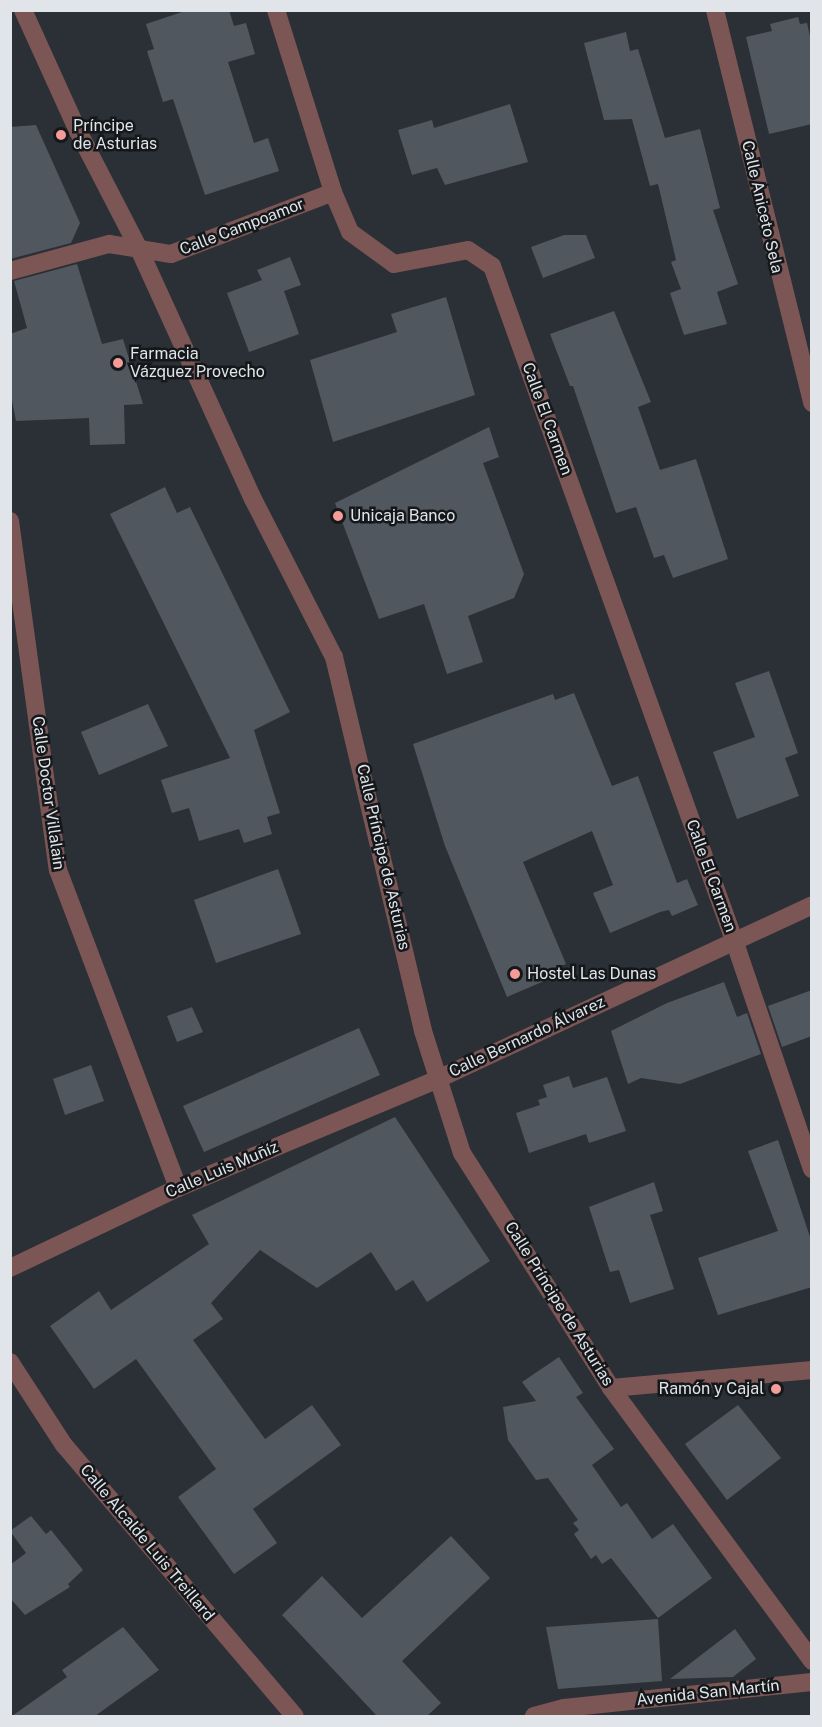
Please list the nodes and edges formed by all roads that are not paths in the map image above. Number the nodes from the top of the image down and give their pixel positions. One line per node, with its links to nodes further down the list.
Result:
1 (23, 10): 5 (street, Calle Príncipe de Asturias)
2 (276, 10): 4 (street, Calle El Carmen)
3 (715, 10): 7 (street, Calle Aniceto Sela)
4 (333, 192): 5 (street, Calle Campoamor); 10 (street, Calle El Carmen)
5 (139, 249): 6 (street, Calle Campoamor); 11 (street, Calle Príncipe de Asturias)
6 (10, 272)
7 (812, 403)
8 (10, 521): 13 (street, Calle Doctor Villalain)
9 (812, 905): 10 (street, Calle Bernardo Álvarez)
10 (734, 940): 11 (street, Calle Bernardo Álvarez); 12 (street, Calle El Carmen)
11 (438, 1079): 13 (street, Calle Luis Muñíz); 17 (street, Calle Príncipe de Asturias)
12 (812, 1169)
13 (178, 1188): 14 (street, Calle Luis Muñíz)
14 (10, 1268)
15 (10, 1362): 20 (street, Calle Alcalde Luis Treillard)
16 (812, 1370): 17 (street)
17 (611, 1388): 18 (street, Calle Príncipe de Asturias)
18 (812, 1661)
19 (812, 1682): 21 (street, Avenida San Martín)
20 (295, 1716)
21 (534, 1716)

